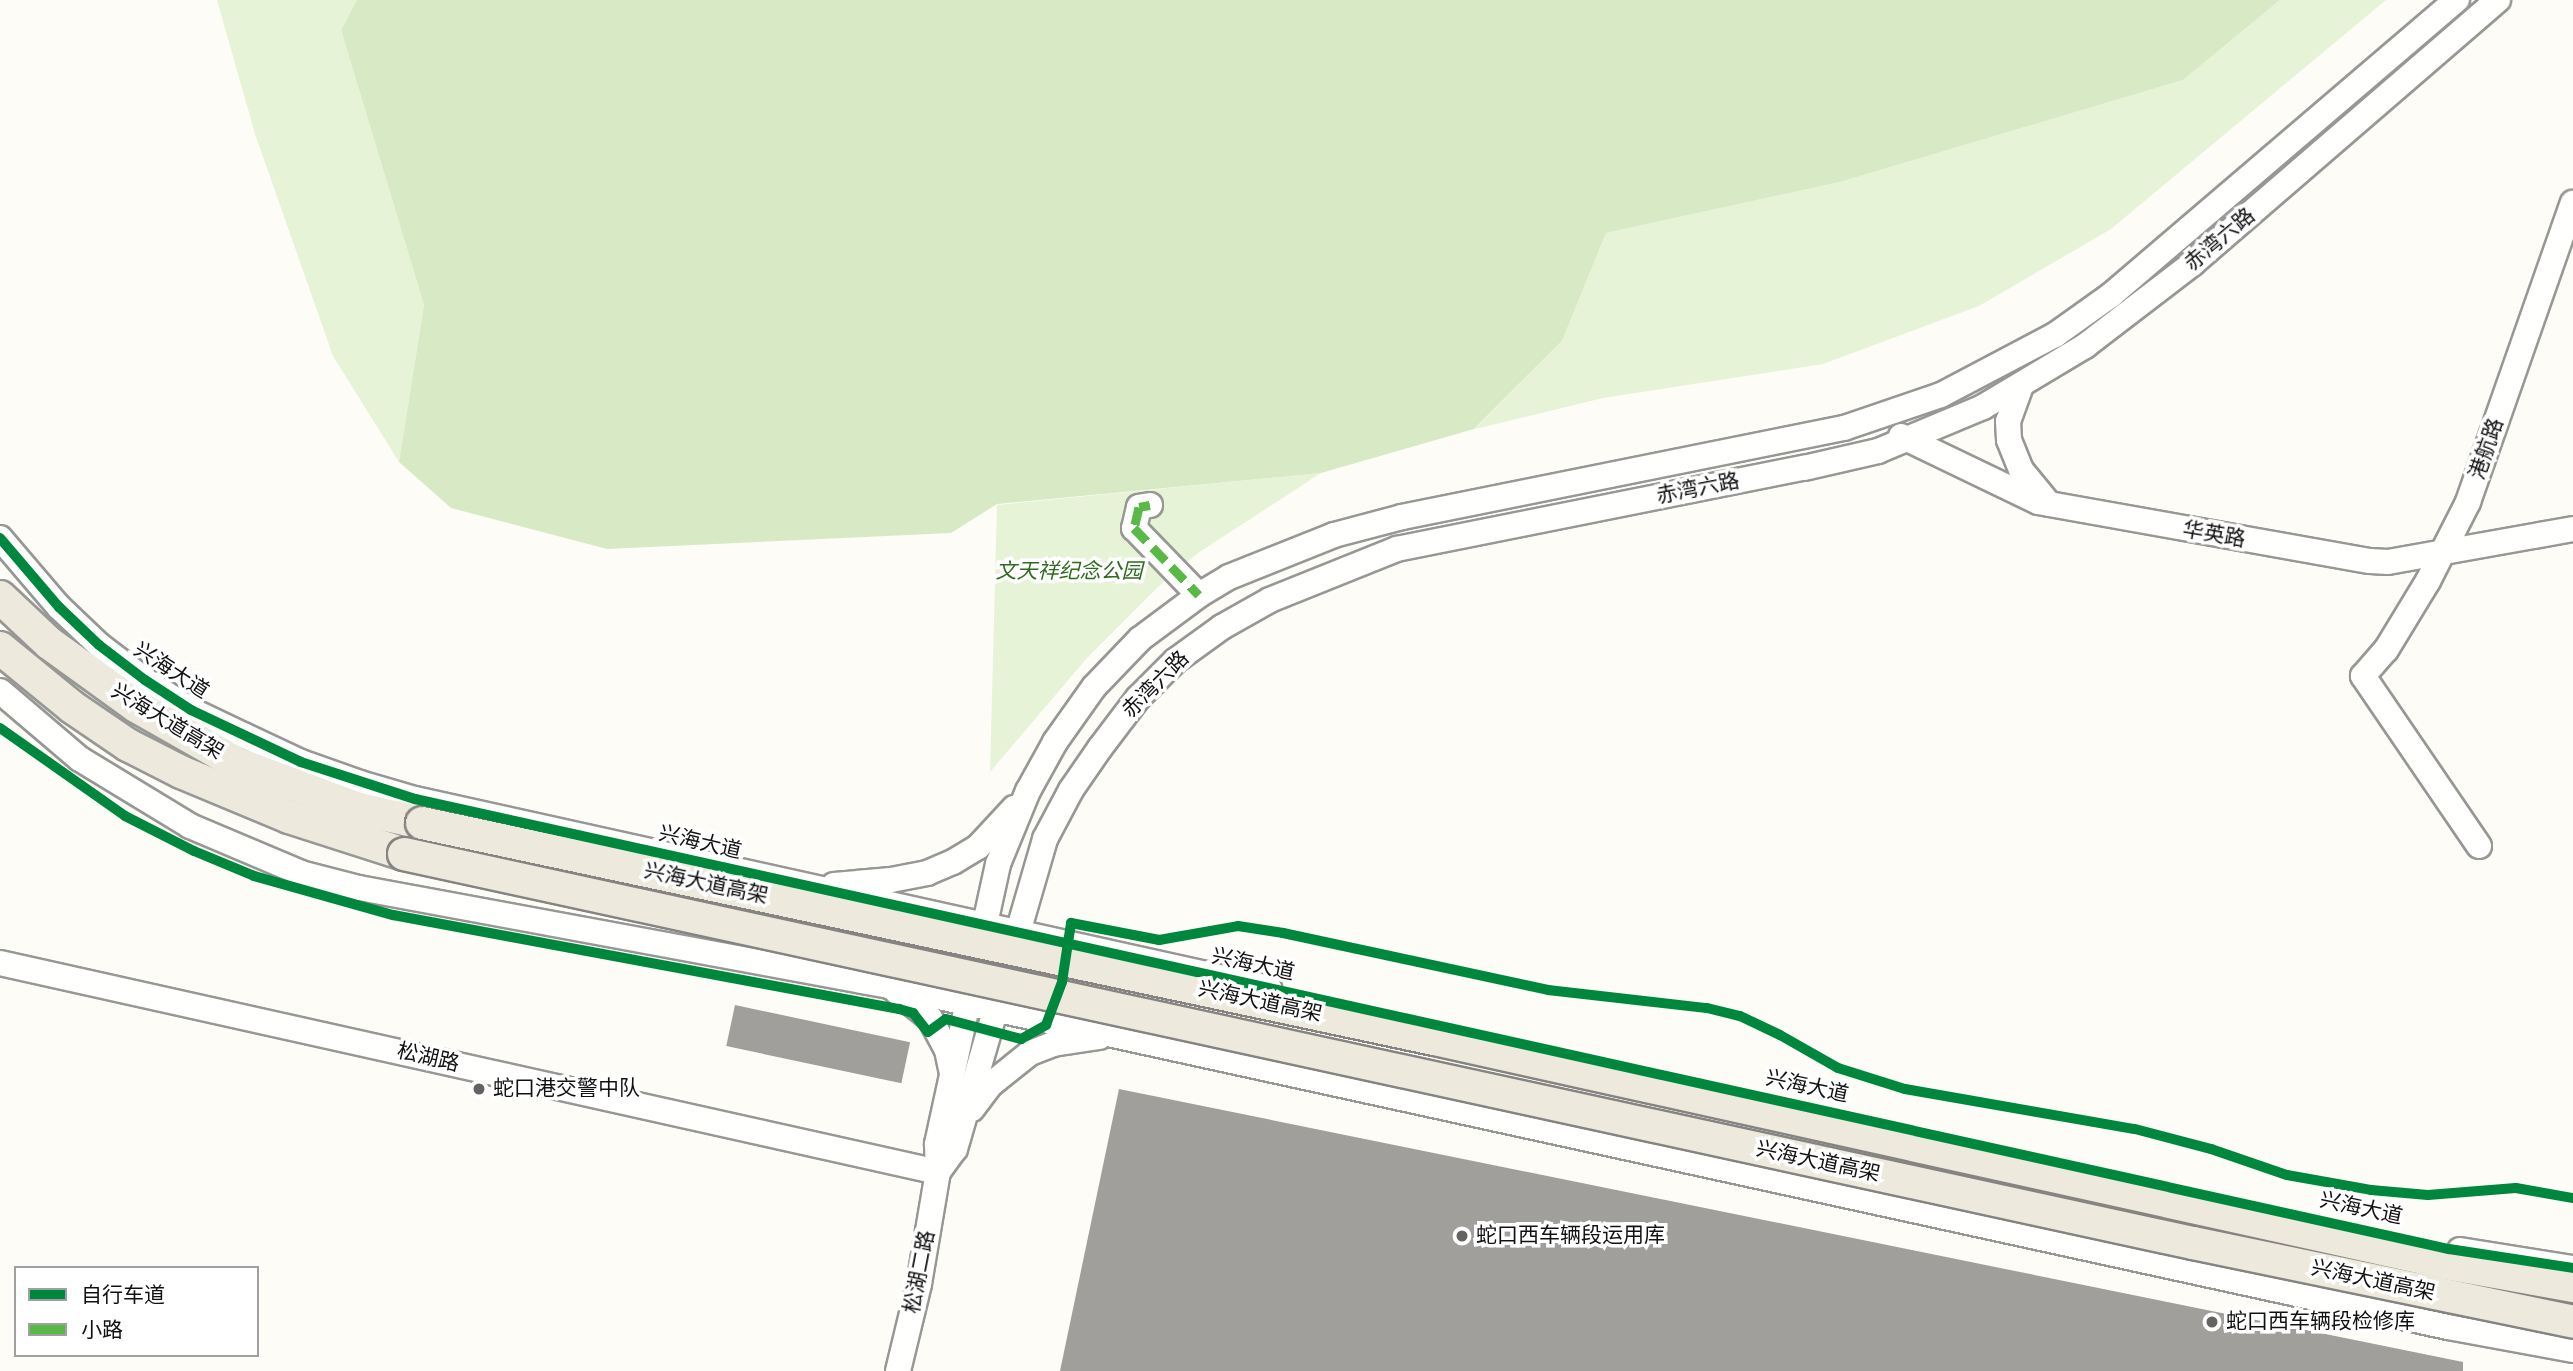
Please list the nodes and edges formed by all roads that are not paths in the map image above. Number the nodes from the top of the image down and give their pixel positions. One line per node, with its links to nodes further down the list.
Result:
1 (2457, 0): 5 (street, 赤湾六路)
2 (2498, 0): 4 (street, 赤湾六路)
3 (2573, 203): 11 (street, 港航路)
4 (2021, 386): 6 (street, 赤湾六路); 8 (street)
5 (1871, 421): 6 (street, 华英路); 12 (street, 赤湾六路)
6 (1909, 440): 8 (street, 华英路); 20 (street, 赤湾六路)
7 (1150, 505): 12 (street)
8 (2050, 505): 11 (street, 华英路)
9 (2573, 528): 11 (street, 华英路)
10 (0, 538): 18 (street, 兴海大道)
11 (2444, 552): 17 (street, 港航路)
12 (1199, 595): 16 (street, 赤湾六路)
13 (0, 597): 30 (main road, 兴海大道高架, bridge)
14 (0, 648): 31 (main road, 兴海大道高架, bridge)
15 (0, 691): 22 (street)
16 (1028, 791): 18 (street); 19 (street, 赤湾六路)
17 (2479, 846)
18 (807, 887): 19 (street, 兴海大道)
19 (983, 925): 20 (street, 兴海大道); 23 (street, 赤湾六路)
20 (1018, 933): 24 (street, 赤湾六路); 29 (street, 兴海大道)
21 (0, 963): 28 (street, 松湖路)
22 (889, 986): 23 (street); 26 (street)
23 (969, 1003): 24 (street); 26 (street)
24 (997, 1009): 25 (street); 27 (street)
25 (1121, 1035): 27 (street); 32 (street)
26 (953, 1075): 28 (street)
27 (962, 1121): 28 (street)
28 (939, 1172): 33 (street, 松湖二路)
29 (2573, 1268)
30 (2573, 1286)
31 (2573, 1322)
32 (2573, 1350)
33 (898, 1371)

